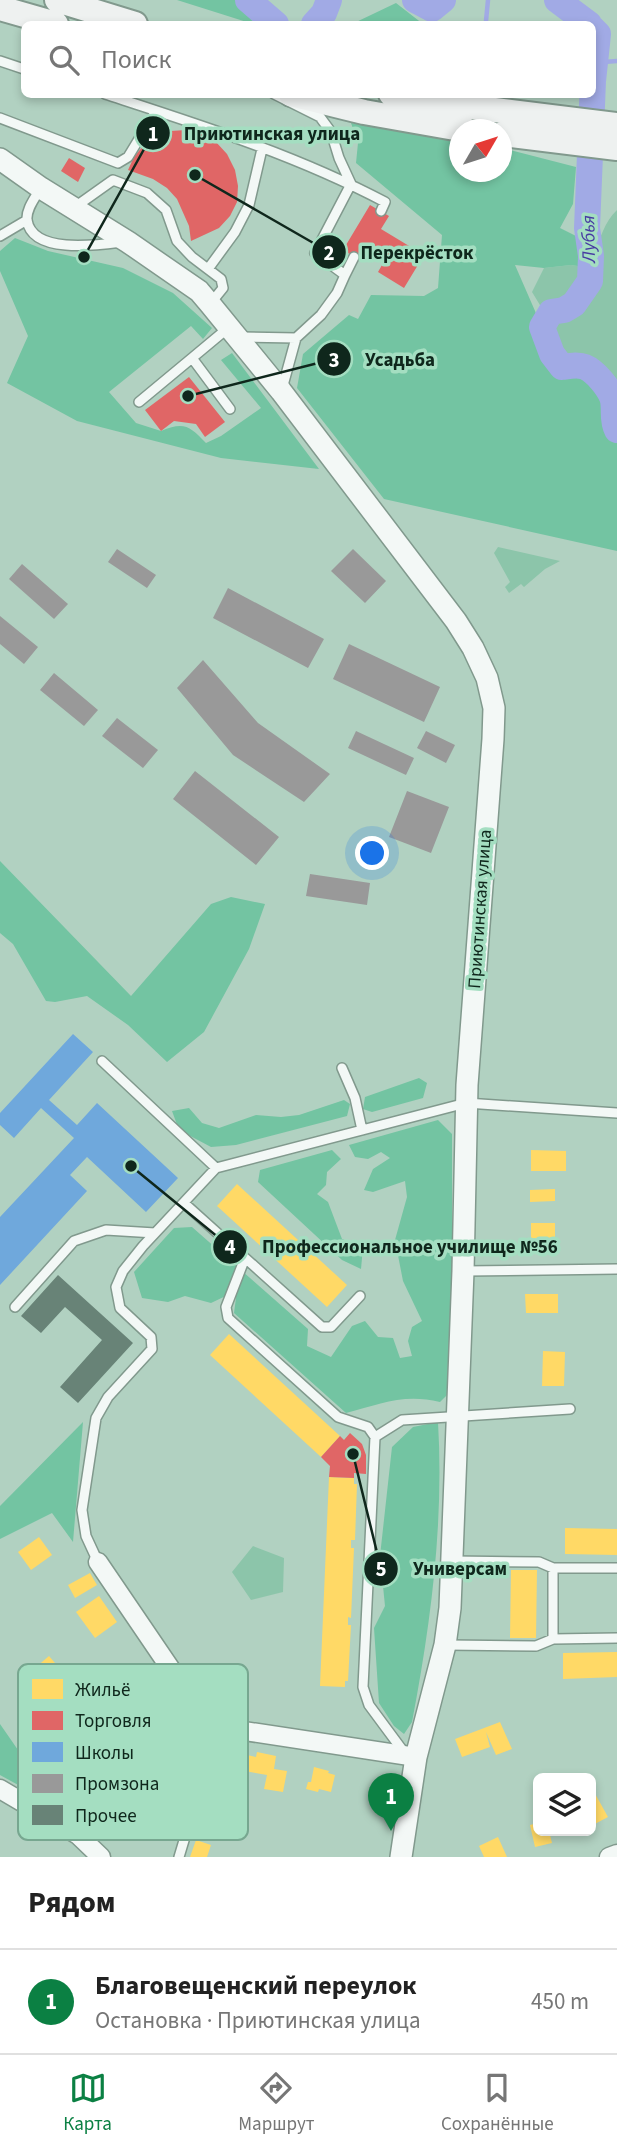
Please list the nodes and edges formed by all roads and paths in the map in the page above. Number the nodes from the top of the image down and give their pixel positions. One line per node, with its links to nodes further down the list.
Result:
1 (57, 0): 4 (main road)
2 (0, 8): 3 (main road)
3 (46, 21)
4 (125, 21)
5 (0, 61): 6 (lane)
6 (21, 68)
7 (116, 98): 11 (lane)
8 (282, 98): 22 (lane)
9 (307, 98): 14 (main road)
10 (410, 98): 15 (main road)
11 (156, 111): 18 (lane); 20 (lane)
12 (1, 120): 20 (lane)
13 (617, 125): 15 (main road)
14 (449, 127)
15 (554, 130): 16 (main road); 17 (main road)
16 (512, 133)
17 (617, 148)
18 (262, 149): 22 (lane); 30 (lane)
19 (0, 159): 23 (street, Приютинская улица)
20 (118, 163): 21 (lane)
21 (113, 180): 24 (lane); 30 (lane)
22 (351, 184): 25 (lane); 31 (lane)
23 (41, 188): 24 (street, Приютинская улица); 26 (lane)
24 (74, 208): 28 (street, Приютинская улица)
25 (381, 211)
26 (27, 220): 27 (lane); 28 (lane)
27 (0, 236)
28 (128, 242): 32 (street, Приютинская улица)
29 (354, 257): 31 (lane)
30 (208, 269): 32 (lane)
31 (345, 275): 34 (lane)
32 (210, 304): 33 (street, Приютинская улица)
33 (234, 332): 34 (lane); 35 (lane); 36 (street, Приютинская улица)
34 (296, 338): 36 (lane)
35 (192, 358): 37 (lane); 38 (lane)
36 (281, 391): 41 (street, Приютинская улица)
37 (139, 402)
38 (230, 409)
39 (102, 1061): 44 (lane)
40 (342, 1068): 43 (lane)
41 (466, 1103): 42 (lane); 43 (lane); 49 (street, Приютинская улица)
42 (617, 1113)
43 (362, 1130): 44 (lane)
44 (216, 1168): 45 (lane)
45 (184, 1203): 46 (lane); 47 (lane)
46 (155, 1233): 51 (lane); 56 (lane)
47 (245, 1258): 50 (lane); 54 (lane)
48 (617, 1269): 49 (lane)
49 (463, 1270): 53 (street, Приютинская улица)
50 (360, 1296)
51 (15, 1307)
52 (570, 1409): 53 (lane)
53 (458, 1416): 54 (lane); 55 (street, Приютинская улица)
54 (375, 1437): 64 (lane)
55 (452, 1561): 57 (lane); 61 (street, Приютинская улица)
56 (98, 1562): 62 (street)
57 (553, 1568): 58 (lane); 60 (lane)
58 (617, 1568)
59 (617, 1638): 60 (lane)
60 (553, 1639): 61 (lane)
61 (445, 1645): 64 (street, Приютинская улица)
62 (167, 1664)
63 (248, 1732): 64 (street)
64 (412, 1757): 72 (street, Приютинская улица)
65 (0, 1789): 66 (street)
66 (18, 1800)
67 (83, 1840): 70 (street)
68 (184, 1840): 71 (lane)
69 (617, 1854): 73 (street)
70 (101, 1857)
71 (179, 1857)
72 (401, 1857)
73 (609, 1857)

